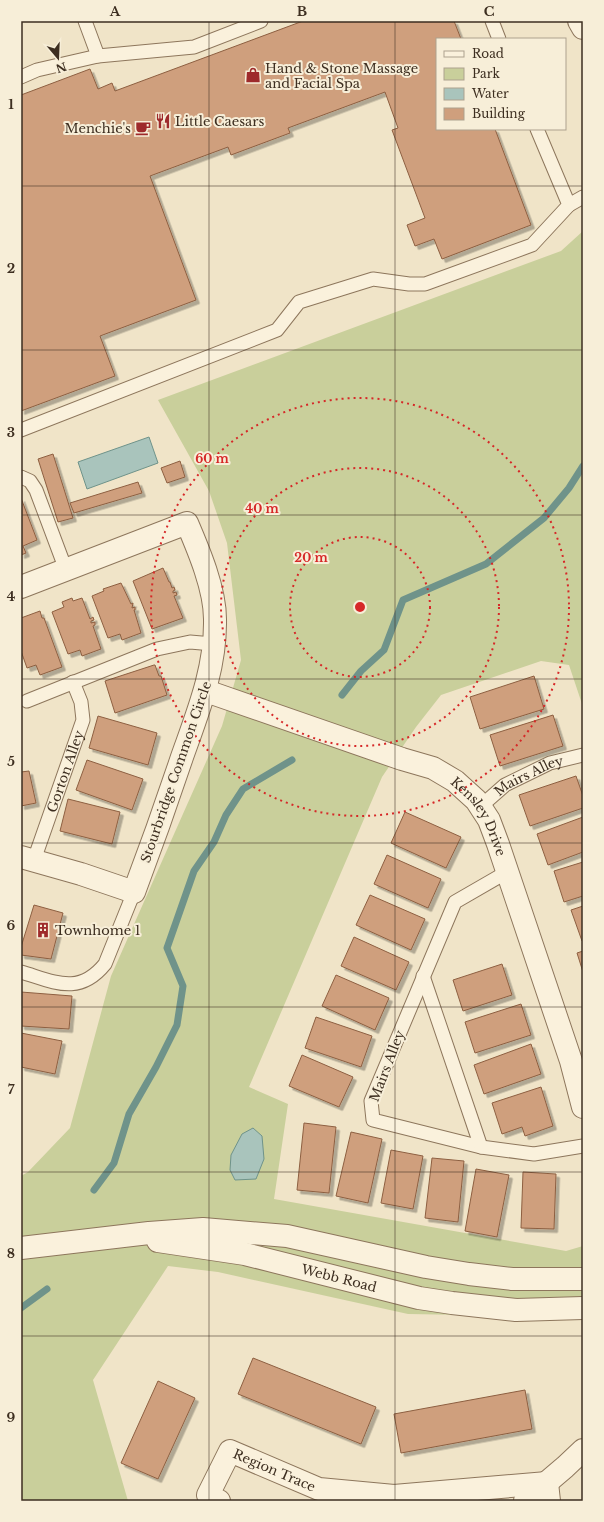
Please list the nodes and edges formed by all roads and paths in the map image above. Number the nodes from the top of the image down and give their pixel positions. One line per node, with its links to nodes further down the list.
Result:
1 (85, 21): 7 (lane)
2 (261, 21): 7 (lane)
3 (492, 21): 6 (lane)
4 (579, 21): 5 (street)
5 (583, 28)
6 (499, 38)
7 (98, 56): 8 (lane)
8 (21, 77)
9 (536, 130): 11 (lane)
10 (583, 197): 11 (lane)
11 (569, 205): 12 (lane)
12 (21, 430)
13 (21, 477): 14 (lane)
14 (66, 570): 15 (street, Stourbridge Common Circle); 16 (street, Stourbridge Common Circle)
15 (21, 587)
16 (214, 644): 17 (lane); 18 (street, Stourbridge Common Circle)
17 (73, 682): 19 (lane); 22 (lane, Gorton Alley)
18 (206, 690): 21 (street, Kensley Drive); 24 (street, Stourbridge Common Circle)
19 (27, 701)
20 (583, 755): 21 (lane, Mairs Alley)
21 (480, 807): 23 (street, Kensley Drive)
22 (28, 858): 24 (street)
23 (507, 872): 26 (lane, Mairs Alley); 27 (street, Kensley Drive)
24 (134, 892): 25 (lane)
25 (21, 972)
26 (423, 976): 29 (lane); 29 (lane, Mairs Alley)
27 (583, 1107)
28 (583, 1146): 29 (lane, Mairs Alley)
29 (481, 1147)
30 (95, 1239): 31 (street, Webb Road); 32 (street, Webb Road); 33 (street, Webb Road)
31 (21, 1248)
32 (583, 1279)
33 (583, 1308)
34 (583, 1450): 35 (street)
35 (548, 1492): 36 (street, Region Trace); 38 (street)
36 (455, 1496): 37 (street, Region Trace)
37 (219, 1501)
38 (525, 1501)

